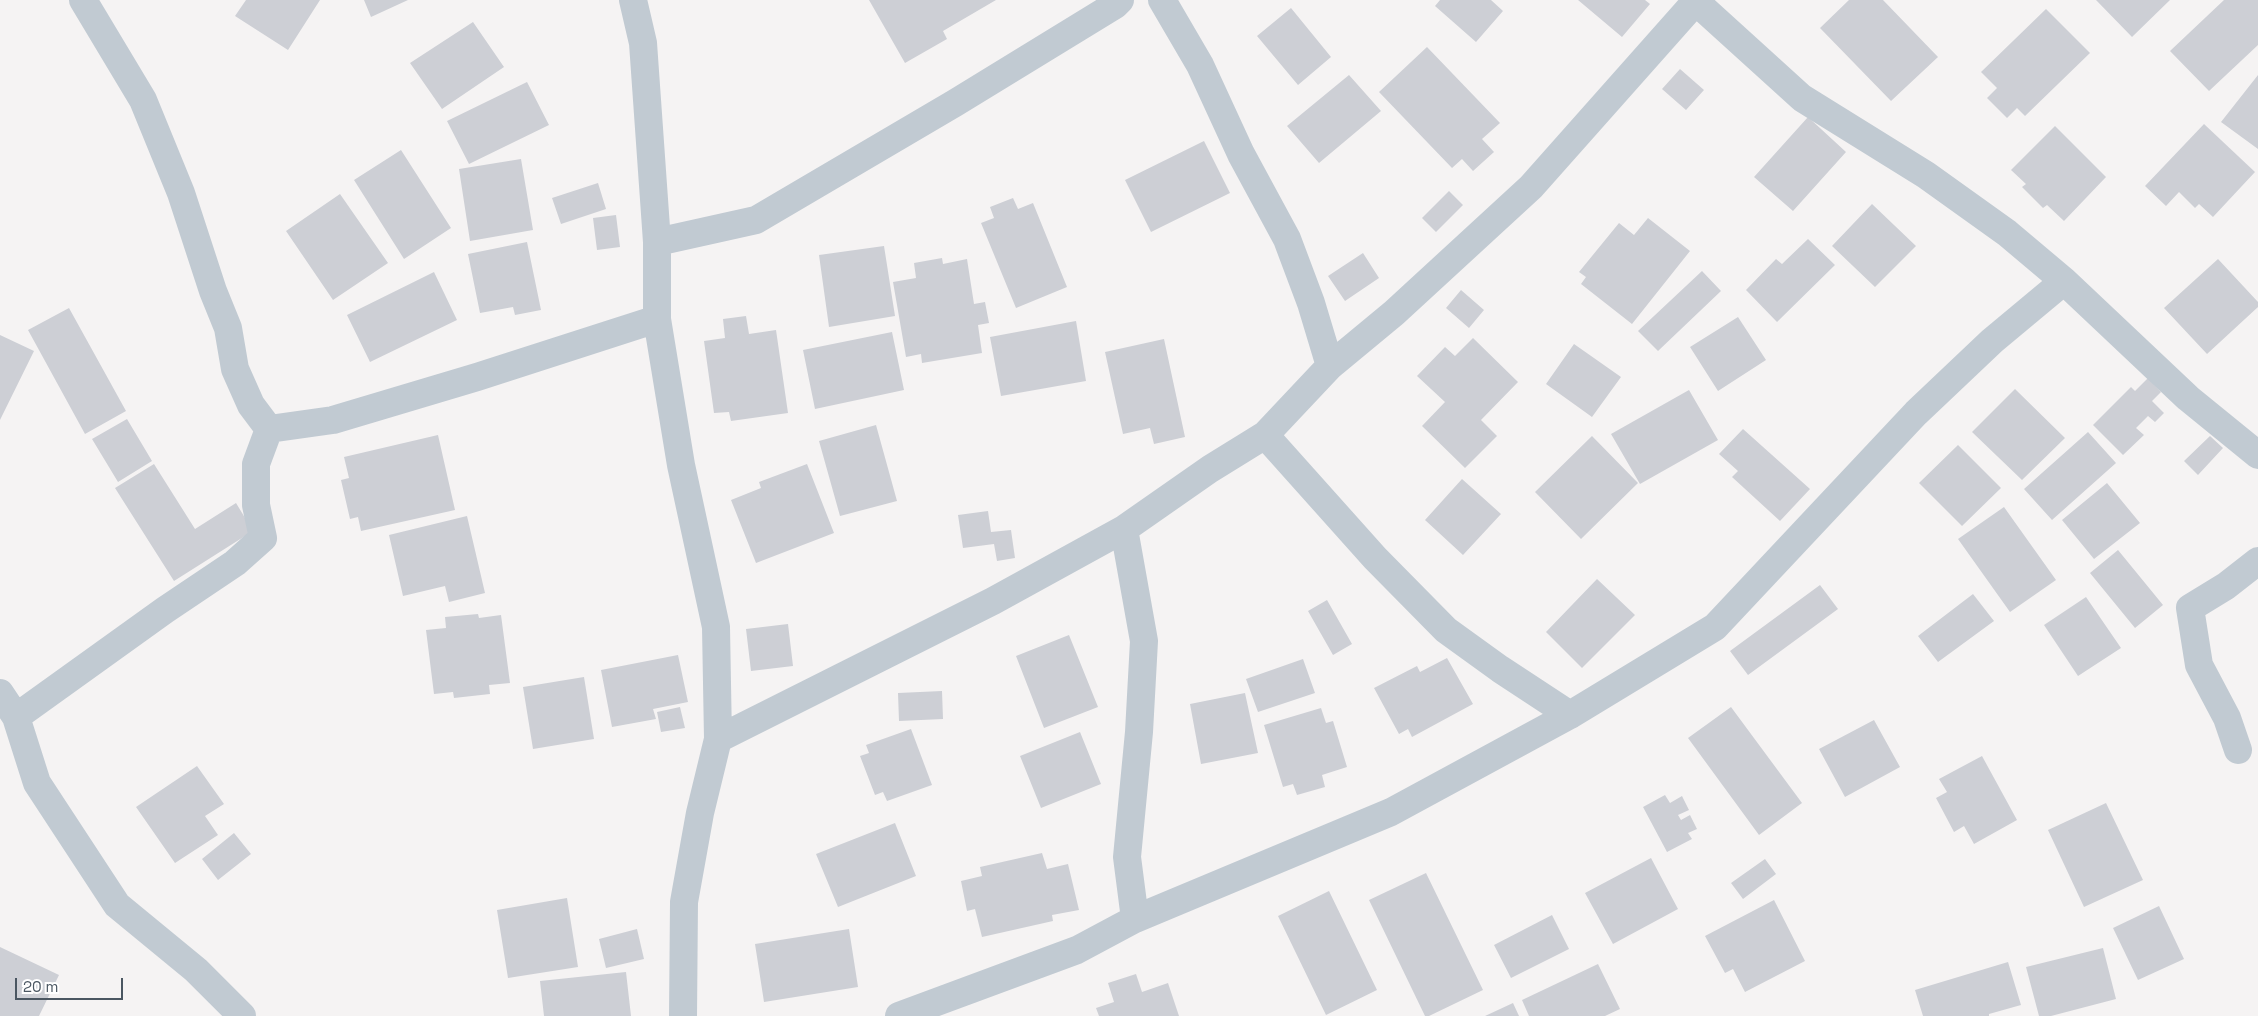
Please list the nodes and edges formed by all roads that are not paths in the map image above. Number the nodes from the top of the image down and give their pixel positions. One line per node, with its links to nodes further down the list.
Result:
1 (83, 0): 10 (street)
2 (633, 0): 6 (street)
3 (1120, 0): 6 (street)
4 (1162, 0): 9 (street)
5 (1696, 1): 7 (street); 9 (street)
6 (657, 242): 8 (street)
7 (2064, 281): 12 (street); 16 (street)
8 (657, 319): 10 (street); 18 (street)
9 (1330, 366): 11 (street)
10 (269, 429): 17 (street)
11 (1265, 435): 13 (street); 16 (street)
12 (2258, 455)
13 (1124, 529): 18 (street); 20 (street)
14 (2258, 561): 19 (street)
15 (0, 693): 17 (street)
16 (1570, 715): 20 (street)
17 (16, 717): 21 (street)
18 (718, 739): 22 (street)
19 (2238, 750)
20 (1135, 919): 23 (street)
21 (242, 1016)
22 (683, 1016)
23 (900, 1016)

